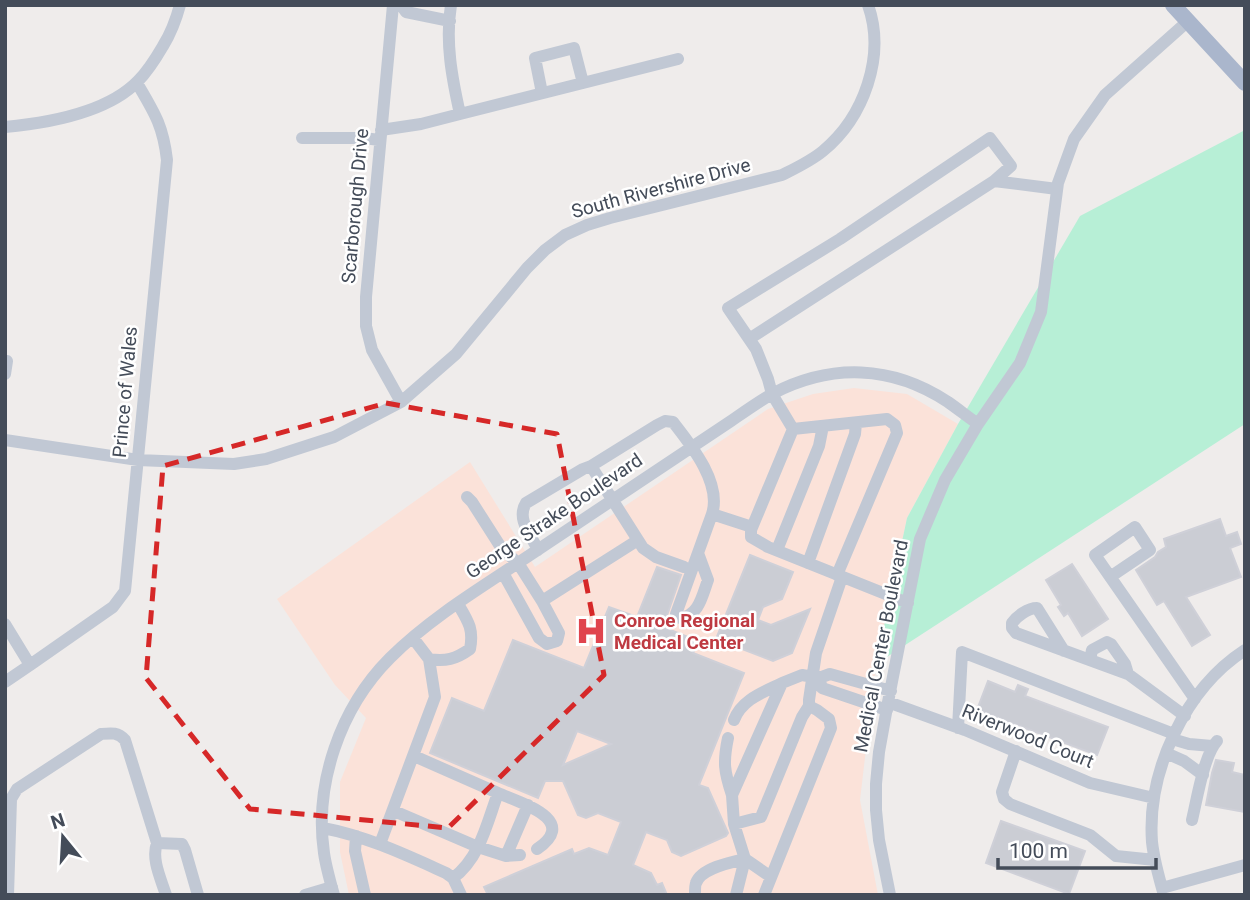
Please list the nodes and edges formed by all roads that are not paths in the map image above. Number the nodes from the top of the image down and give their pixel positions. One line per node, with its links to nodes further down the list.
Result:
1 (180, 5): 11 (street)
2 (393, 5): 17 (street, Scarborough Drive)
3 (401, 5): 7 (street)
4 (451, 5): 8 (street)
5 (868, 5): 23 (street, South Rivershire Drive)
6 (1173, 5): 9 (main road)
7 (427, 10): 8 (street)
8 (450, 21): 15 (street)
9 (1187, 22): 13 (main road); 20 (street, Medical Center Boulevard)
10 (678, 59): 12 (street)
11 (137, 83): 16 (street); 30 (street, Prince of Wales)
12 (583, 83): 14 (street); 14 (street)
13 (1245, 83)
14 (542, 93): 15 (street)
15 (460, 114): 17 (street)
16 (5, 127)
17 (381, 135): 18 (street); 23 (street, Scarborough Drive)
18 (302, 138)
19 (994, 181): 20 (street); 21 (street); 21 (street)
20 (1058, 189): 25 (street, Medical Center Boulevard)
21 (749, 339): 22 (street)
22 (772, 394): 25 (street, George Strake Boulevard); 27 (street); 29 (street, George Strake Boulevard)
23 (401, 401): 30 (street, South Rivershire Drive)
24 (856, 422): 26 (street); 40 (street); 44 (street)
25 (978, 424): 47 (street, Medical Center Boulevard)
26 (823, 426): 27 (street); 38 (street)
27 (793, 429): 35 (street)
28 (5, 440): 30 (street, South Rivershire Drive)
29 (692, 447): 31 (street); 33 (street, George Strake Boulevard); 34 (street)
30 (138, 460): 55 (street, Prince of Wales)
31 (591, 466): 33 (street); 37 (street)
32 (467, 497): 41 (street)
33 (612, 500): 36 (street); 37 (street, George Strake Boulevard)
34 (712, 514): 35 (street); 39 (street)
35 (752, 527): 38 (street)
36 (638, 540): 42 (street); 46 (street)
37 (538, 550): 41 (street, George Strake Boulevard)
38 (777, 550): 40 (street)
39 (698, 553)
40 (808, 563): 44 (street)
41 (518, 564): 43 (street, George Strake Boulevard); 46 (street)
42 (684, 567)
43 (503, 573): 46 (street); 48 (street, George Strake Boulevard)
44 (840, 576): 47 (street); 57 (street)
45 (1110, 577): 45 (street); 60 (street)
46 (542, 601)
47 (908, 603): 61 (street, Medical Center Boulevard)
48 (458, 604): 50 (street, George Strake Boulevard); 53 (street)
49 (5, 624): 55 (street)
50 (413, 638): 53 (street); 79 (street, George Strake Boulevard)
51 (1245, 650): 60 (street)
52 (1064, 651): 54 (street)
53 (429, 659): 70 (street)
54 (1090, 660): 56 (street); 56 (street)
55 (30, 664): 58 (street, Prince of Wales)
56 (1128, 674): 63 (street)
57 (816, 677): 59 (street); 61 (street); 61 (street); 62 (street)
58 (5, 682)
59 (782, 682): 64 (street); 73 (street)
60 (1195, 699): 63 (street)
61 (889, 701): 65 (street, Riverwood Court); 101 (street, Medical Center Boulevard)
62 (809, 706): 78 (street); 88 (street)
63 (1185, 716): 66 (street)
64 (734, 720)
65 (958, 728): 66 (street); 68 (street, Riverwood Court)
66 (1173, 737): 69 (street); 71 (street)
67 (728, 738): 73 (street)
68 (1016, 751): 74 (street, Riverwood Court); 86 (street)
69 (1166, 753): 71 (street); 74 (street)
70 (414, 757): 72 (street); 76 (street)
71 (1203, 775): 77 (street)
72 (498, 793): 75 (street); 83 (street)
73 (732, 795): 78 (street)
74 (1154, 798): 86 (street)
75 (527, 806): 83 (street); 84 (street)
76 (394, 811): 82 (street); 83 (street)
77 (1192, 820)
78 (734, 824): 85 (street)
79 (323, 828): 80 (street); 90 (street, George Strake Boulevard)
80 (356, 836): 82 (street); 96 (street)
81 (157, 843): 92 (street); 93 (street); 94 (street)
82 (380, 844): 89 (street)
83 (478, 847): 89 (street)
84 (537, 849)
85 (745, 859): 88 (street); 98 (street); 99 (street)
86 (1155, 860): 91 (street)
87 (1245, 865): 91 (street)
88 (771, 877): 100 (street)
89 (453, 878): 97 (street)
90 (333, 891): 95 (street)
91 (1163, 891)
92 (8, 895)
93 (166, 895)
94 (198, 895)
95 (305, 895)
96 (365, 895)
97 (461, 895)
98 (695, 895)
99 (736, 895)
100 (764, 895)
101 (890, 895)

